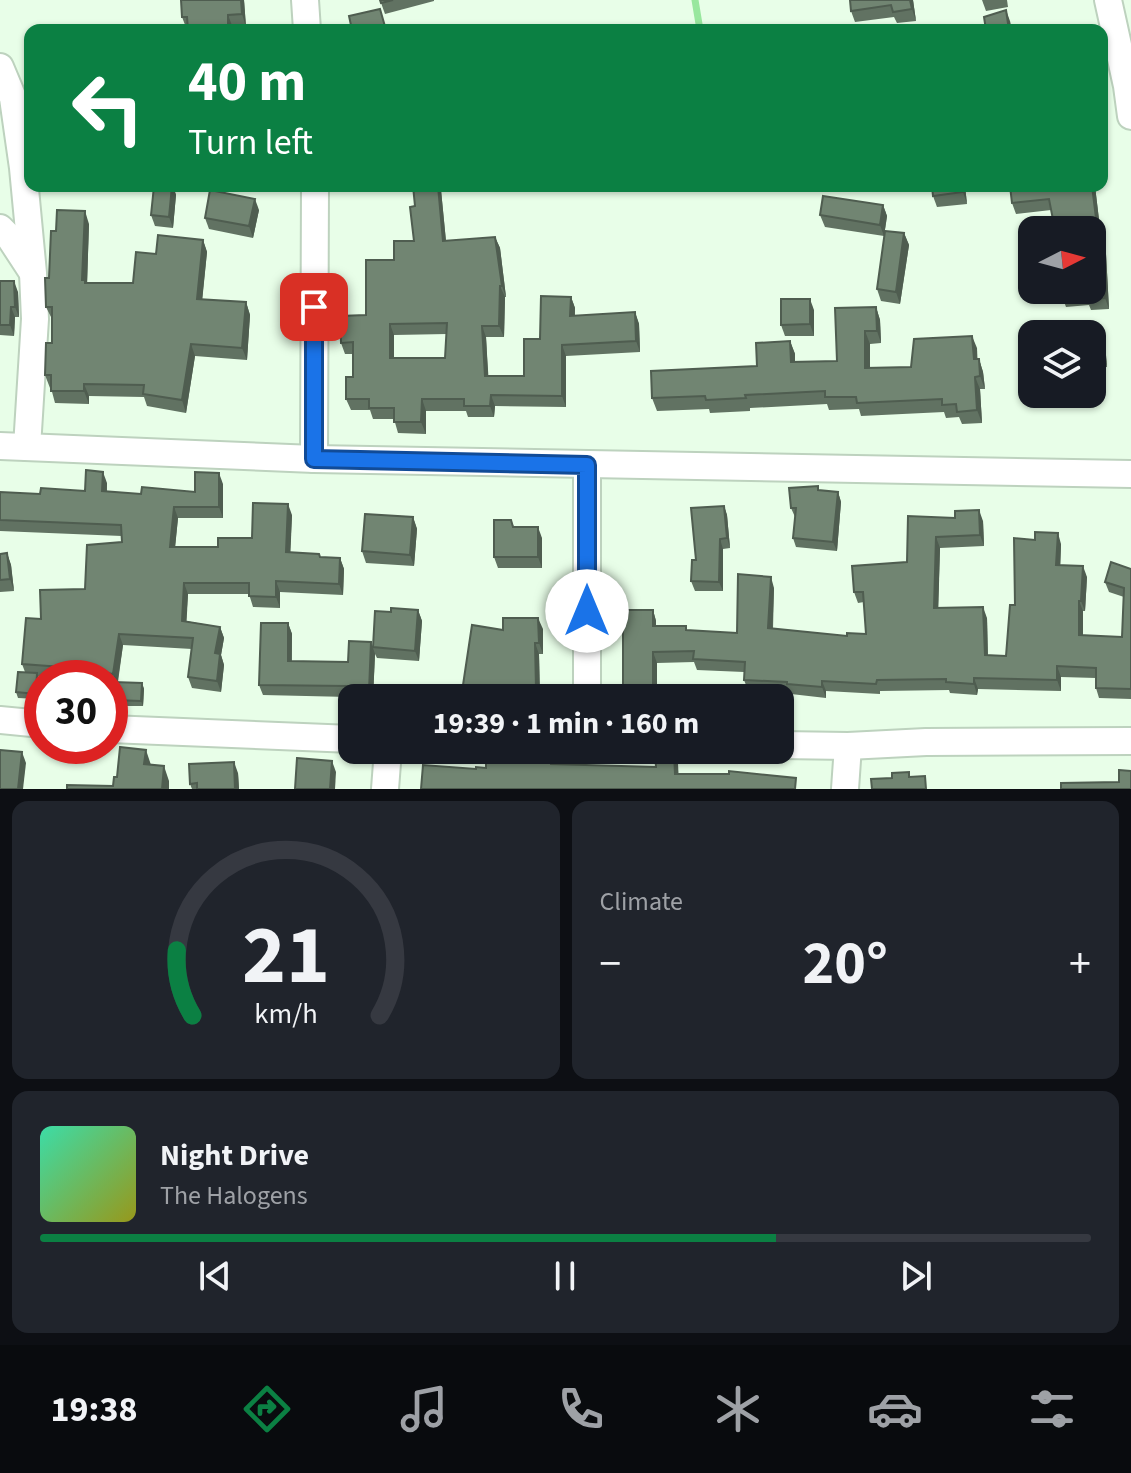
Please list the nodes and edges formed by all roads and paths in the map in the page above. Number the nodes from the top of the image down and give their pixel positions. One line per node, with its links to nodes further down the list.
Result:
1 (305, 0): 3 (street)
2 (1108, 0): 5 (street)
3 (307, 24)
4 (0, 67): 6 (street)
5 (1131, 116)
6 (24, 178)
7 (25, 192): 10 (street)
8 (315, 192): 13 (street)
9 (0, 228): 10 (street)
10 (33, 273): 12 (street)
11 (0, 446): 12 (street)
12 (27, 447): 13 (street)
13 (314, 459): 14 (street)
14 (587, 465): 15 (street); 16 (street)
15 (1131, 474)
16 (587, 684)
17 (0, 720): 18 (street)
18 (24, 722)
19 (128, 730): 20 (street)
20 (338, 738)
21 (1131, 741): 23 (street)
22 (794, 745): 23 (street)
23 (848, 746): 26 (street)
24 (387, 764): 25 (street)
25 (385, 789)
26 (845, 789)

